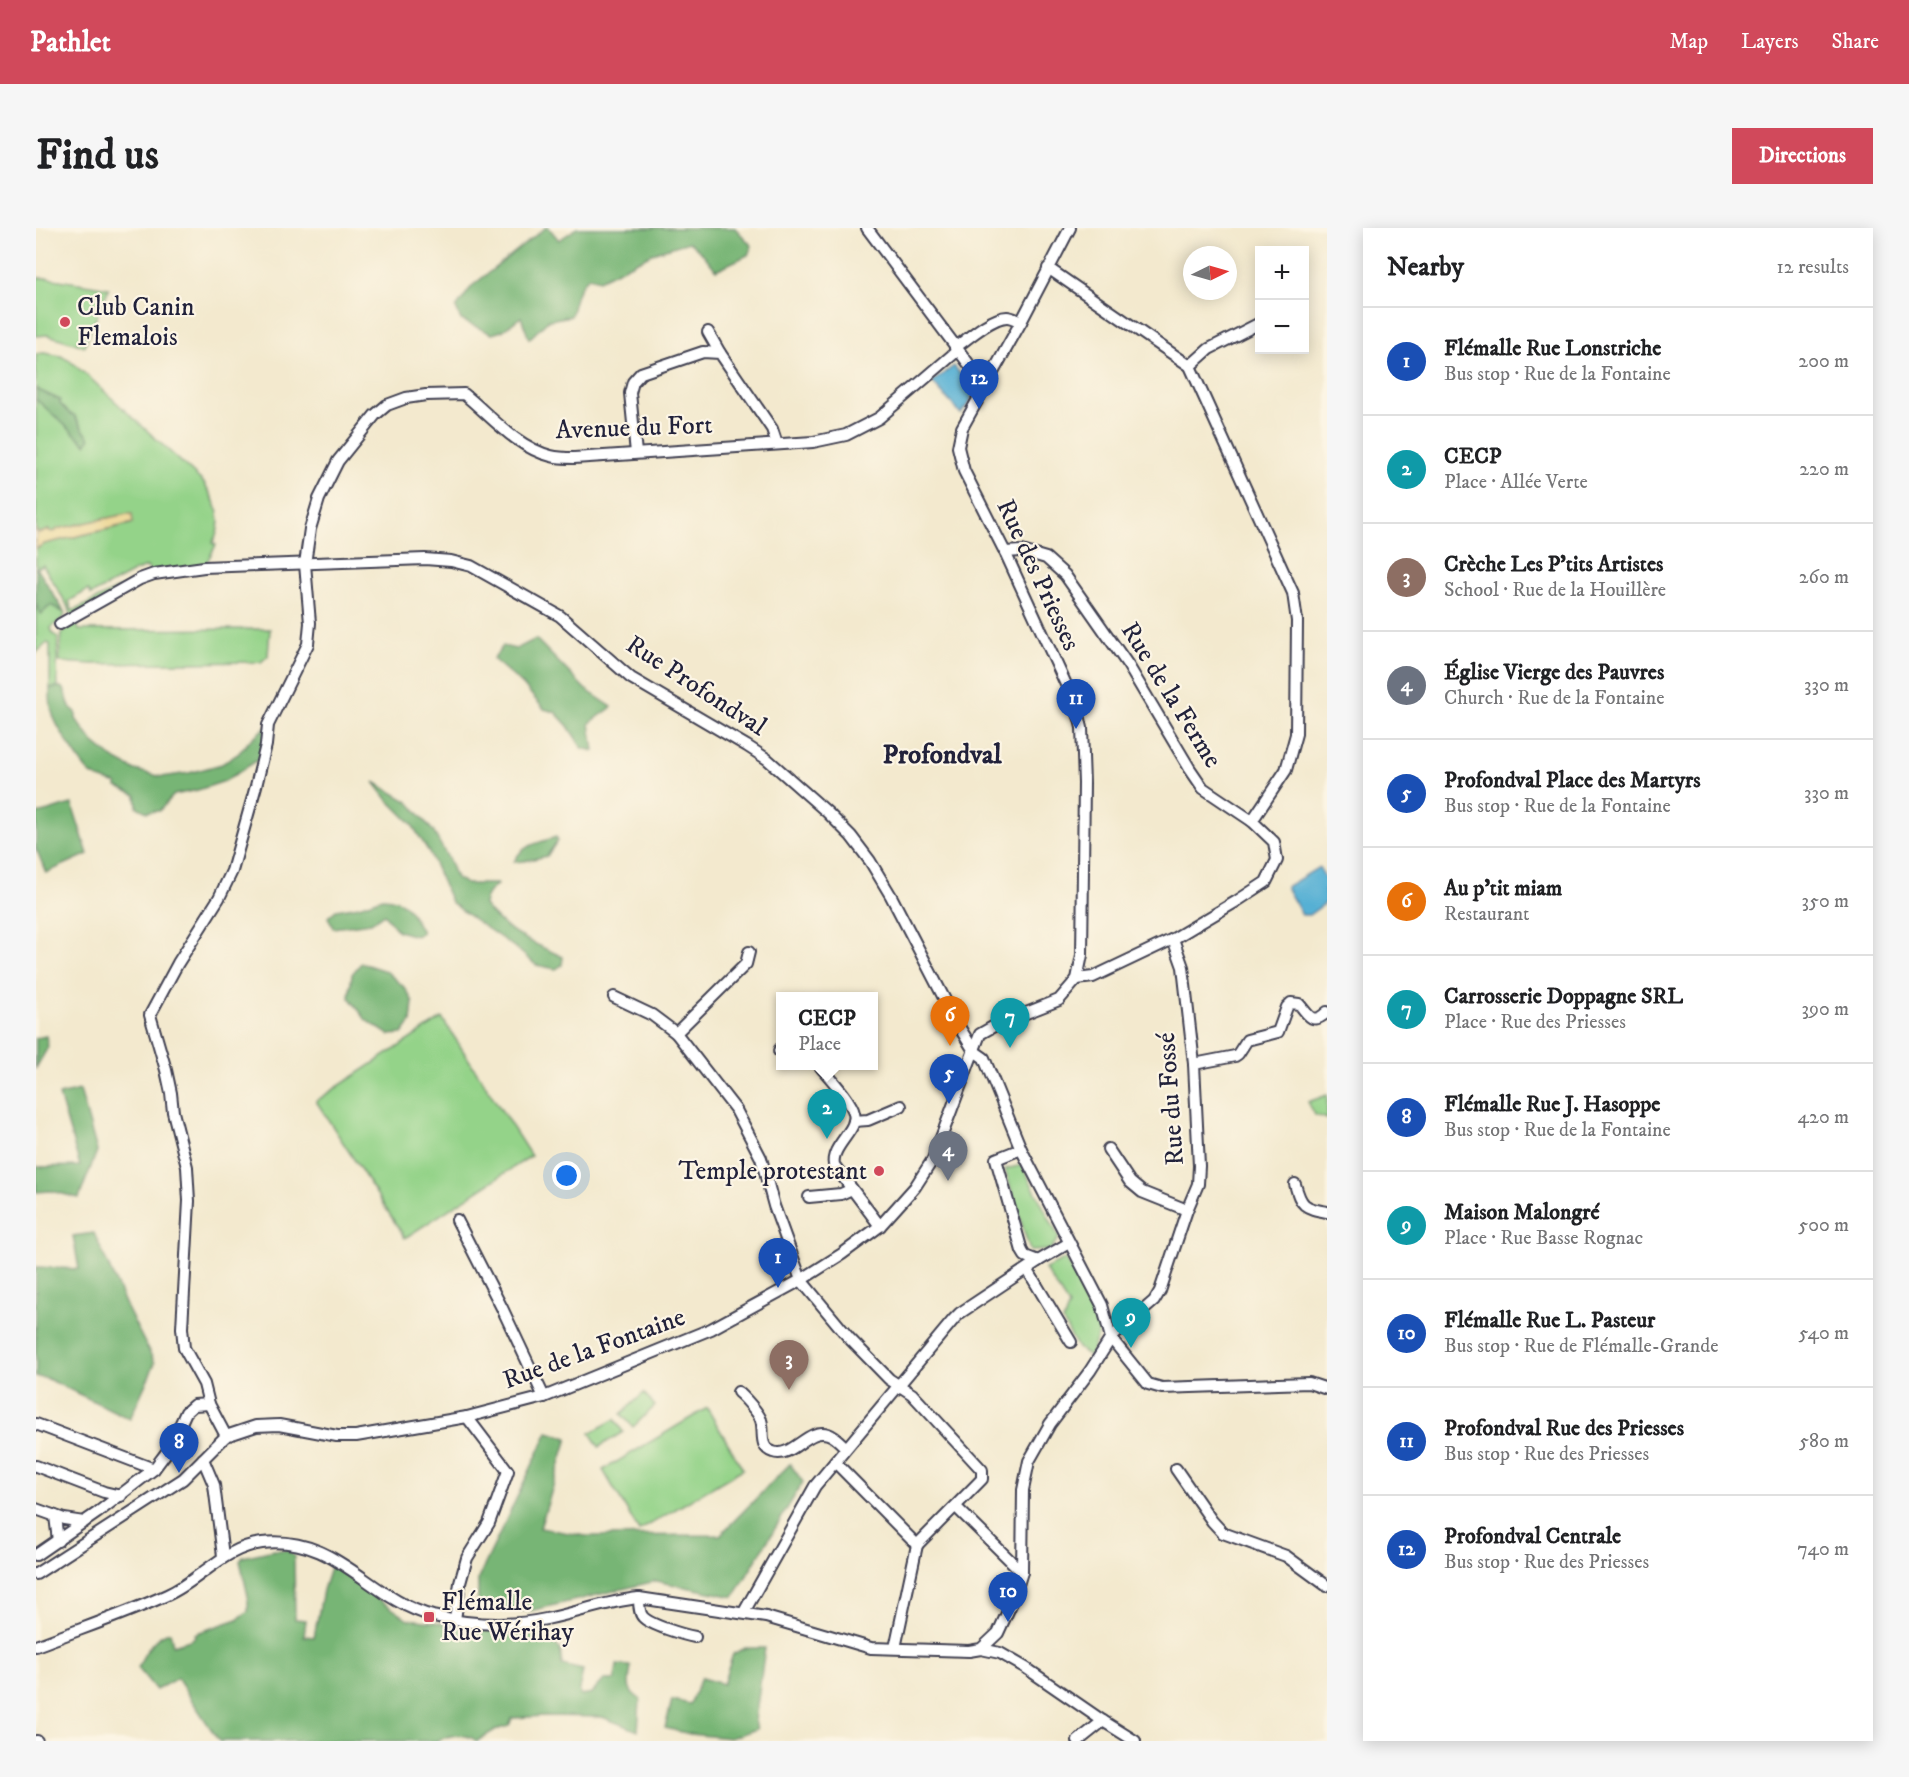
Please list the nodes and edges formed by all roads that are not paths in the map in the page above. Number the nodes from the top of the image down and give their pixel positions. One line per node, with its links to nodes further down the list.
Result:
1 (867, 228): 7 (street)
2 (1070, 228): 3 (street, Rue des Priesses)
3 (1048, 268): 4 (street, Rue des Priesses); 9 (street)
4 (1021, 322): 7 (street, Avenue du Fort); 10 (street, Rue des Priesses)
5 (1255, 327): 9 (street)
6 (708, 332): 8 (street)
7 (956, 350): 10 (street); 11 (street, Avenue du Fort)
8 (720, 353): 11 (street); 12 (street)
9 (1190, 366): 16 (street)
10 (986, 387): 13 (street, Rue des Priesses)
11 (777, 444): 12 (street, Avenue du Fort)
12 (636, 453): 14 (street, Avenue du Fort)
13 (1005, 552): 16 (street, Rue de la Ferme); 19 (street, Rue des Priesses)
14 (305, 564): 15 (street); 23 (street, Rue Profondval); 47 (street, Avenue du Fort)
15 (60, 624)
16 (1252, 821): 17 (street, Rue de la Ferme)
17 (1173, 939): 19 (street, Rue de la Ferme); 24 (street, Rue du Fossé)
18 (749, 952): 22 (street)
19 (1077, 979): 23 (street)
20 (614, 997): 22 (street)
21 (1327, 1012): 24 (street)
22 (676, 1033): 40 (street)
23 (974, 1051): 28 (street, Rue Profondval); 36 (street, Rue de la Fontaine)
24 (1194, 1064): 33 (street, Rue du Fossé)
25 (824, 1070): 27 (street)
26 (901, 1106): 27 (street)
27 (854, 1121): 31 (street)
28 (1021, 1149): 37 (street, Rue Profondval); 38 (street)
29 (1108, 1149): 33 (street)
30 (1294, 1184): 34 (street)
31 (852, 1189): 32 (street); 36 (street)
32 (808, 1197)
33 (1187, 1210): 41 (street, Rue du Fossé)
34 (1327, 1212)
35 (457, 1220): 46 (street)
36 (880, 1226): 40 (street, Rue de la Fontaine)
37 (1069, 1243): 38 (street); 41 (street, Rue Profondval)
38 (1038, 1261): 39 (street)
39 (1027, 1269): 42 (street); 43 (street)
40 (801, 1280): 43 (street); 46 (street, Rue de la Fontaine)
41 (1111, 1338): 44 (street); 70 (street, Rue du Fossé)
42 (1071, 1342)
43 (899, 1386): 51 (street); 61 (street)
44 (1327, 1389)
45 (738, 1392): 51 (street)
46 (544, 1397): 48 (street, Rue de la Fontaine)
47 (209, 1404): 50 (street); 56 (street)
48 (466, 1417): 50 (street, Rue de la Fontaine); 75 (street)
49 (36, 1424): 53 (street)
50 (226, 1436): 52 (street, Rue de la Fontaine)
51 (846, 1448): 54 (street)
52 (203, 1459): 69 (street); 71 (street, Rue de la Fontaine)
53 (131, 1460): 56 (street); 58 (street)
54 (835, 1462): 67 (street); 74 (street)
55 (36, 1466): 59 (street)
56 (154, 1468): 58 (street)
57 (1176, 1469): 72 (street)
58 (133, 1486): 60 (street)
59 (94, 1488): 60 (street); 63 (street)
60 (121, 1496): 63 (street)
61 (956, 1507): 67 (street); 70 (street)
62 (36, 1509): 64 (street)
63 (97, 1513): 65 (street)
64 (55, 1516): 65 (street); 66 (street)
65 (84, 1522): 66 (street)
66 (58, 1540): 68 (street)
67 (917, 1545): 78 (street)
68 (39, 1551)
69 (223, 1556): 75 (street); 77 (street)
70 (1022, 1572): 79 (street, Rue du Fossé)
71 (36, 1574)
72 (1327, 1586)
73 (639, 1598): 74 (street); 75 (street); 76 (street)
74 (744, 1612): 78 (street)
75 (455, 1620)
76 (694, 1637)
77 (36, 1646)
78 (895, 1648): 79 (street)
79 (981, 1649): 80 (street)
80 (1103, 1722): 81 (street); 82 (street)
81 (1078, 1741)
82 (1135, 1741)

